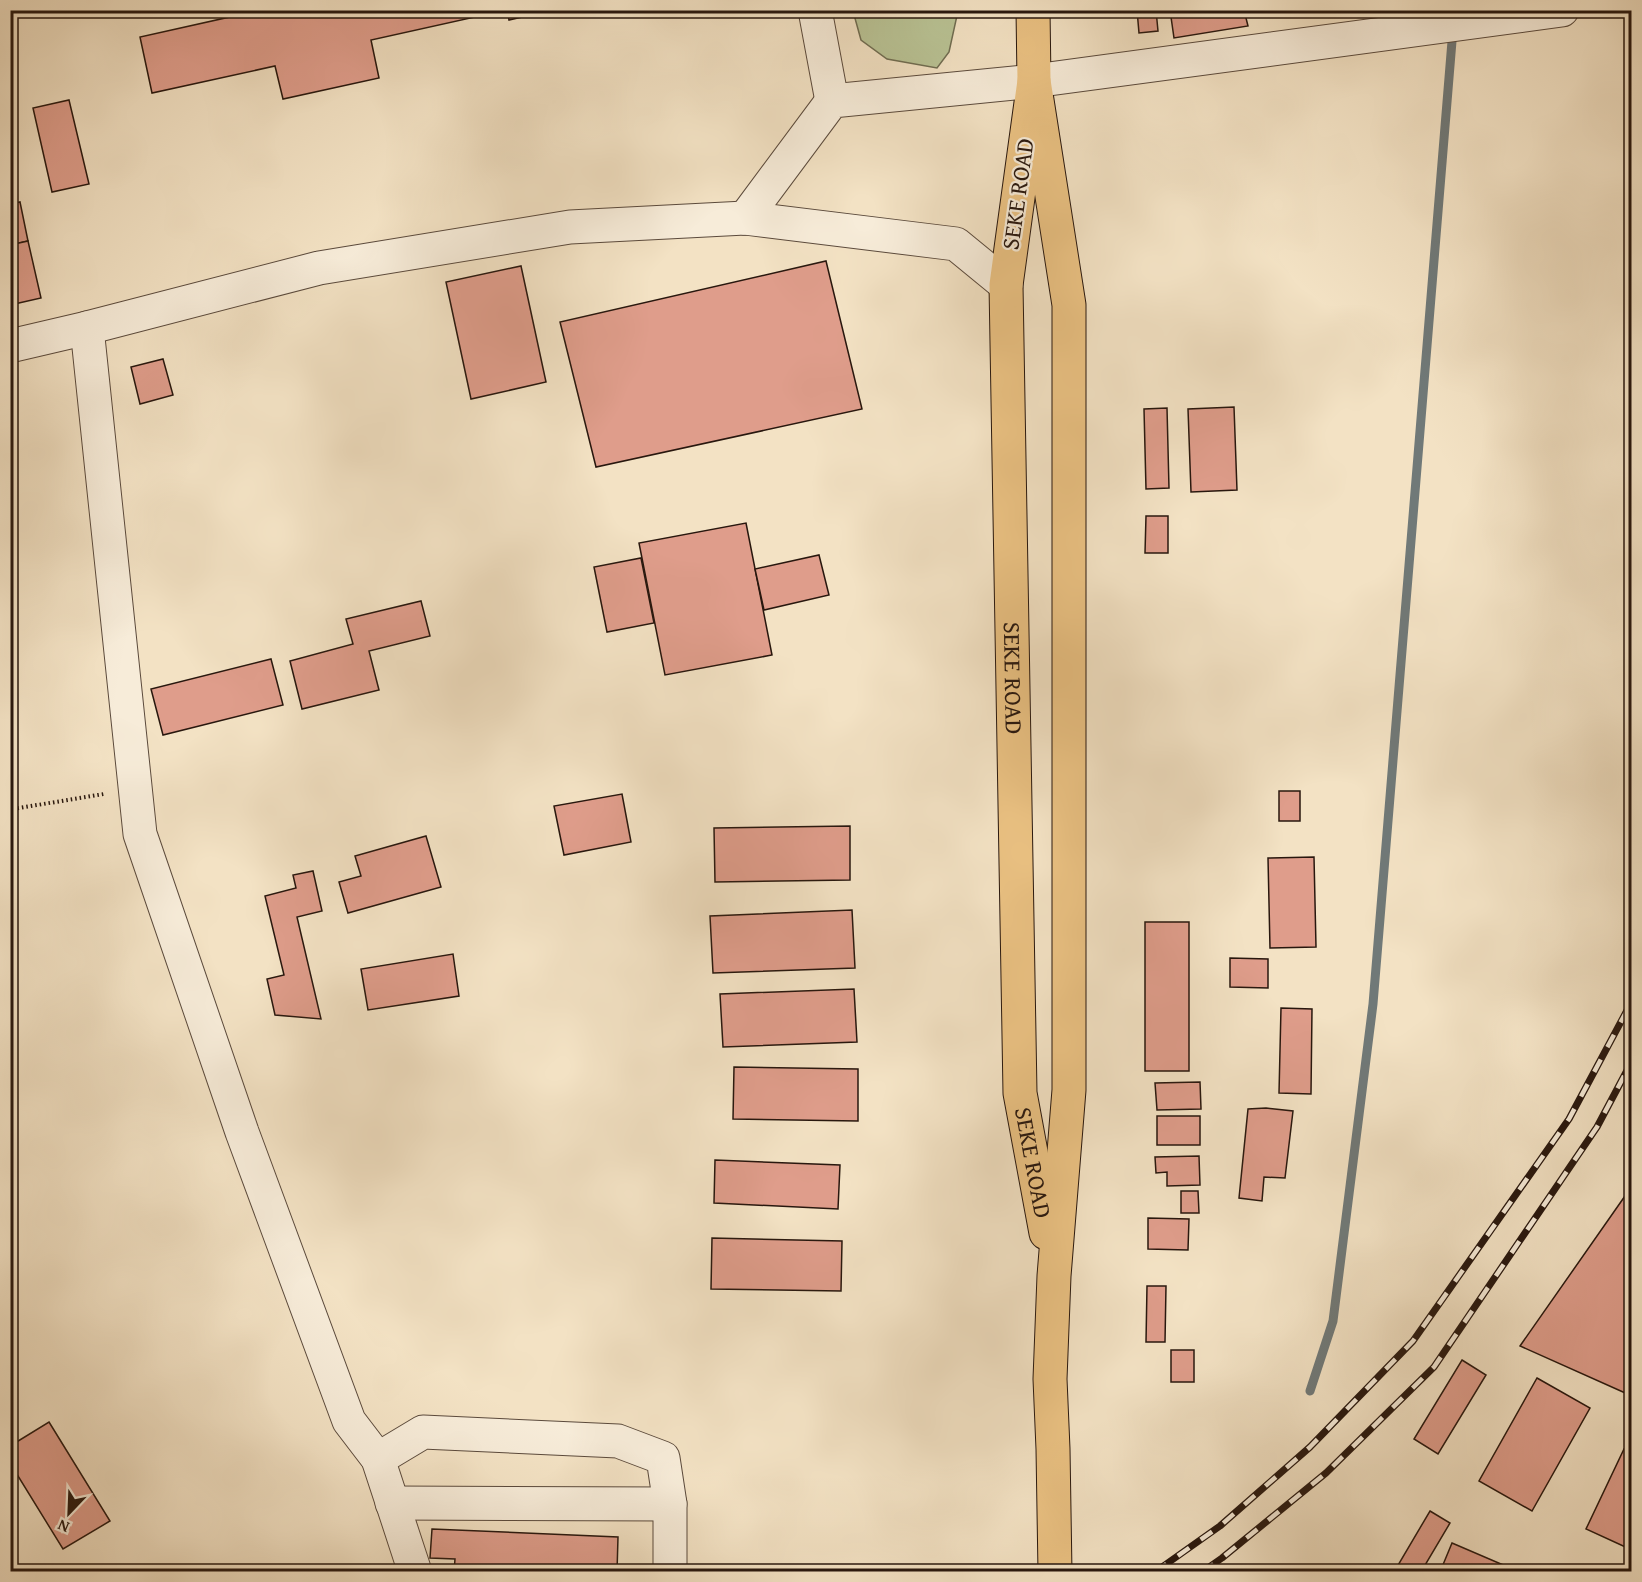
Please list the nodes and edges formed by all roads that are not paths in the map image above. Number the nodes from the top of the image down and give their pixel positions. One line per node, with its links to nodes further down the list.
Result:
1 (815, 10): 5 (lane)
2 (1033, 10): 4 (main road, SEKE ROAD)
3 (1562, 10): 4 (lane)
4 (1034, 81): 5 (lane); 7 (main road, SEKE ROAD); 10 (main road, SEKE ROAD)
5 (832, 101): 6 (lane)
6 (745, 218): 7 (lane); 8 (lane)
7 (1006, 285): 10 (main road, SEKE ROAD)
8 (87, 328): 9 (lane); 11 (lane)
9 (10, 346)
10 (1054, 1276): 16 (main road, SEKE ROAD)
11 (378, 1459): 12 (lane); 13 (lane)
12 (392, 1503): 13 (lane); 14 (lane)
13 (670, 1504): 15 (lane)
14 (416, 1572)
15 (670, 1572)
16 (1055, 1572)

